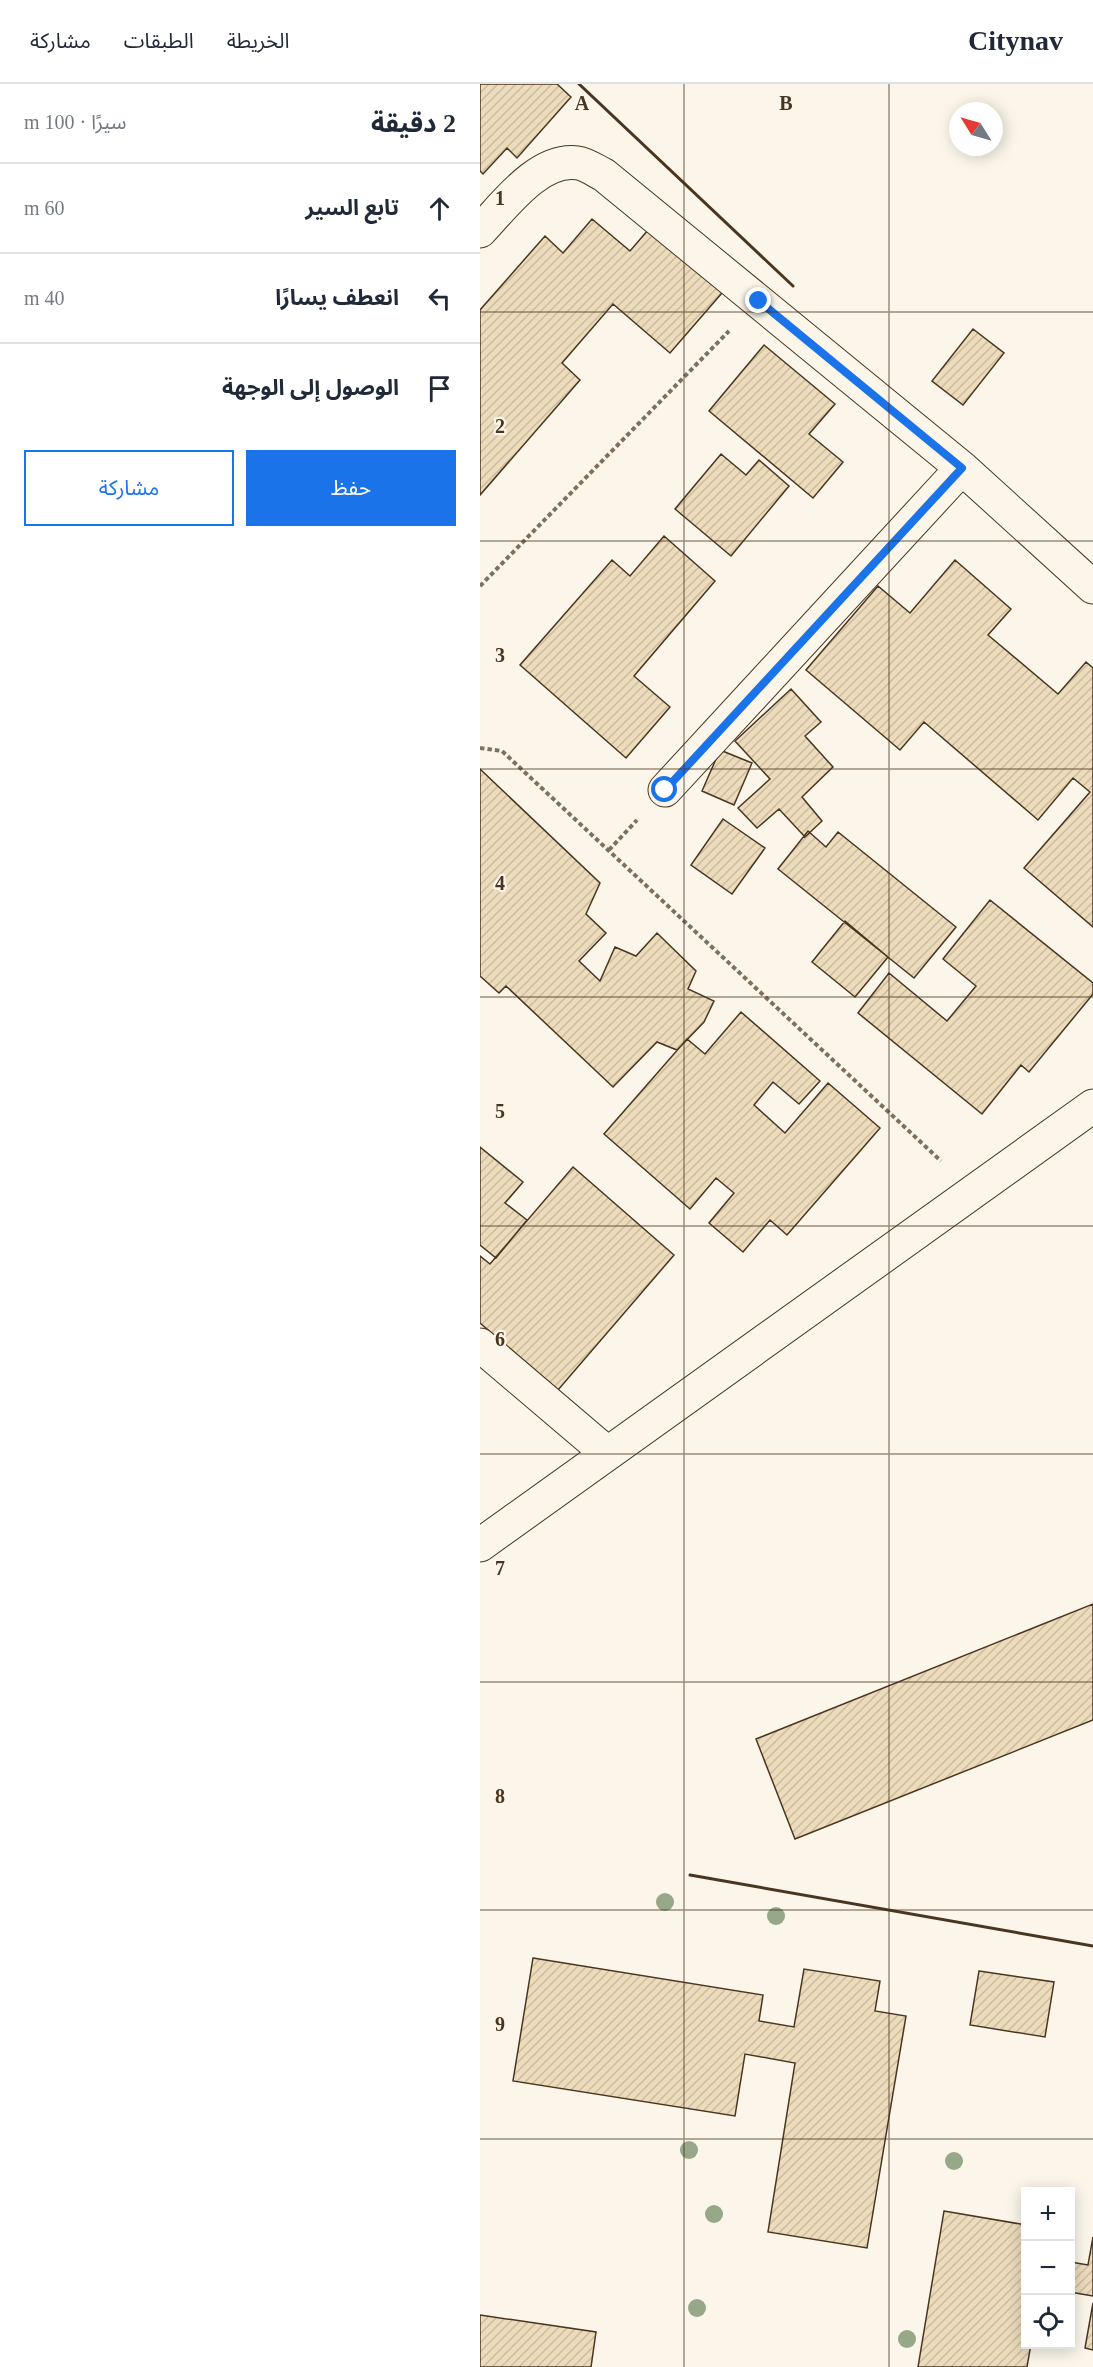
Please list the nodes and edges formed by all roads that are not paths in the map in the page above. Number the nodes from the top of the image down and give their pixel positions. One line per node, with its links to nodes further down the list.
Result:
1 (480, 231): 2 (street)
2 (962, 468): 3 (street); 4 (street)
3 (1093, 587)
4 (665, 790)
5 (1093, 1106): 7 (street)
6 (480, 1345): 7 (street)
7 (607, 1453): 8 (street)
8 (480, 1545)

